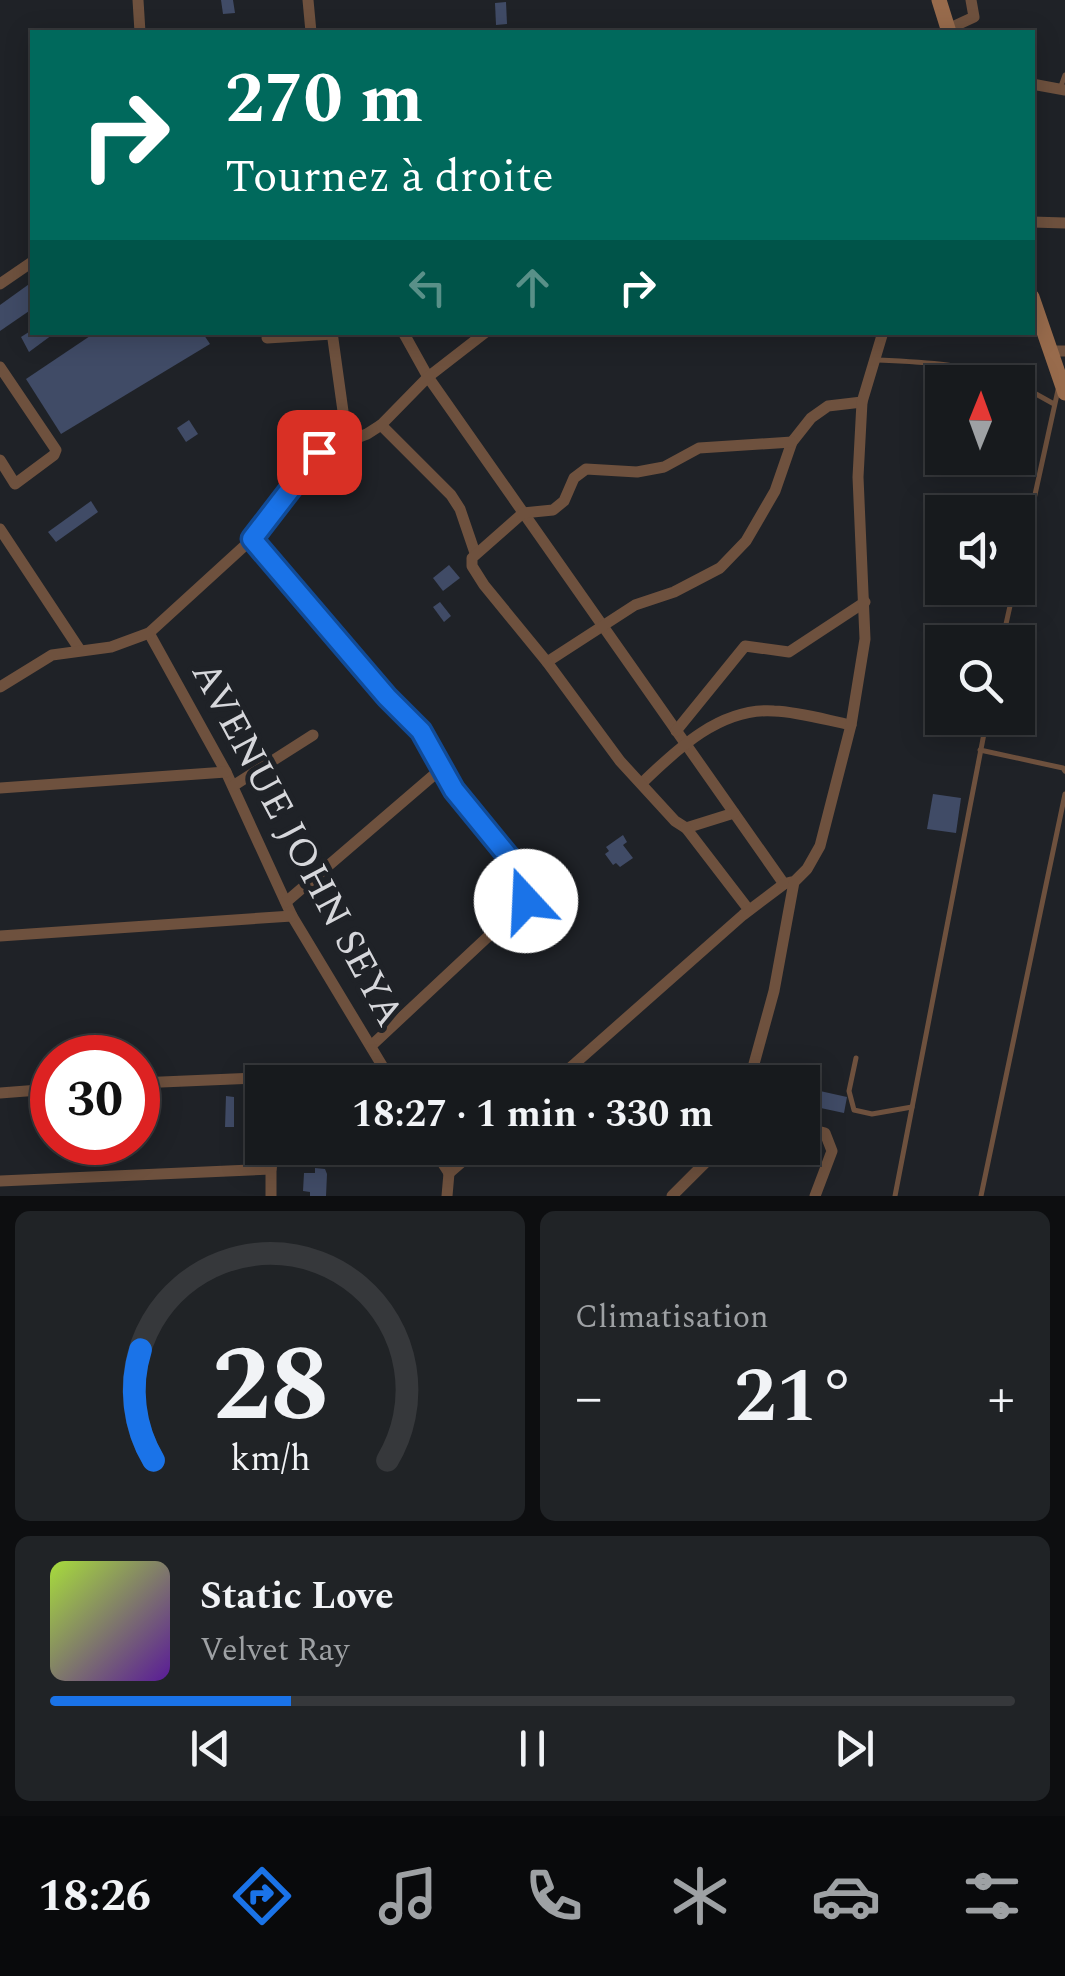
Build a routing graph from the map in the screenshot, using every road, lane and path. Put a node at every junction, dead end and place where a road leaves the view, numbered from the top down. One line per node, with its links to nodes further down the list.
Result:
1 (138, 0): 5 (street)
2 (308, 0): 6 (street)
3 (939, 0): 7 (street)
4 (971, 0): 8 (street)
5 (140, 30)
6 (312, 30)
7 (949, 30)
8 (951, 30)
9 (1065, 75): 11 (lane)
10 (1035, 85): 11 (street)
11 (1062, 90)
12 (1035, 222): 13 (street)
13 (1065, 223)
14 (30, 263): 15 (street)
15 (0, 284)
16 (1035, 303): 23 (street)
17 (306, 335): 22 (street)
18 (332, 335): 32 (street)
19 (405, 335): 27 (street)
20 (482, 335): 27 (street)
21 (882, 335): 24 (street)
22 (267, 338)
23 (1057, 351): 29 (street)
24 (875, 360): 25 (lane); 30 (street)
25 (950, 365)
26 (0, 367): 34 (street)
27 (428, 377): 31 (street); 36 (street)
28 (1035, 387): 29 (lane)
29 (1060, 393): 35 (lane)
30 (862, 402): 33 (street); 40 (street)
31 (381, 425): 32 (street); 39 (street)
32 (348, 440): 38 (street)
33 (792, 442): 36 (street); 41 (street)
34 (0, 460)
35 (1035, 500)
36 (523, 513): 39 (street); 41 (street)
37 (0, 529): 43 (street)
38 (252, 539): 42 (street); 51 (street)
39 (474, 553): 44 (street)
40 (865, 602): 46 (street); 49 (street)
41 (604, 628): 44 (street); 49 (street)
42 (149, 633): 43 (street); 53 (street, AVENUE JOHN SEYA)
43 (80, 650): 45 (street)
44 (547, 662): 54 (street)
45 (0, 687)
46 (851, 725): 49 (street); 60 (street)
47 (313, 735): 55 (street)
48 (983, 735): 50 (lane)
49 (680, 736): 54 (street); 58 (street)
50 (980, 750): 52 (lane); 74 (lane)
51 (442, 768): 61 (street); 65 (street)
52 (1065, 771)
53 (226, 772): 55 (street, AVENUE JOHN SEYA); 56 (street)
54 (642, 783): 59 (street)
55 (233, 786): 61 (street, AVENUE JOHN SEYA)
56 (0, 788)
57 (1065, 794): 88 (lane)
58 (734, 813): 59 (street); 60 (street)
59 (686, 828): 62 (street)
60 (789, 883): 62 (street); 69 (street)
61 (286, 902): 63 (street, AVENUE JOHN SEYA)
62 (749, 910): 68 (street)
63 (292, 916): 64 (street); 65 (street, AVENUE JOHN SEYA)
64 (0, 936)
65 (370, 1046): 67 (street, AVENUE JOHN SEYA)
66 (856, 1058): 74 (lane)
67 (381, 1065)
68 (573, 1065)
69 (754, 1065)
70 (245, 1078): 71 (street)
71 (160, 1082)
72 (30, 1091): 73 (street)
73 (0, 1093)
74 (913, 1107): 87 (lane)
75 (820, 1132): 86 (street)
76 (272, 1165): 80 (street)
77 (444, 1165): 81 (street)
78 (458, 1165): 81 (street)
79 (703, 1165): 85 (street)
80 (271, 1170): 82 (street); 83 (street)
81 (449, 1173): 84 (street)
82 (0, 1181)
83 (270, 1196)
84 (447, 1196)
85 (672, 1196)
86 (815, 1196)
87 (895, 1196)
88 (981, 1196)

